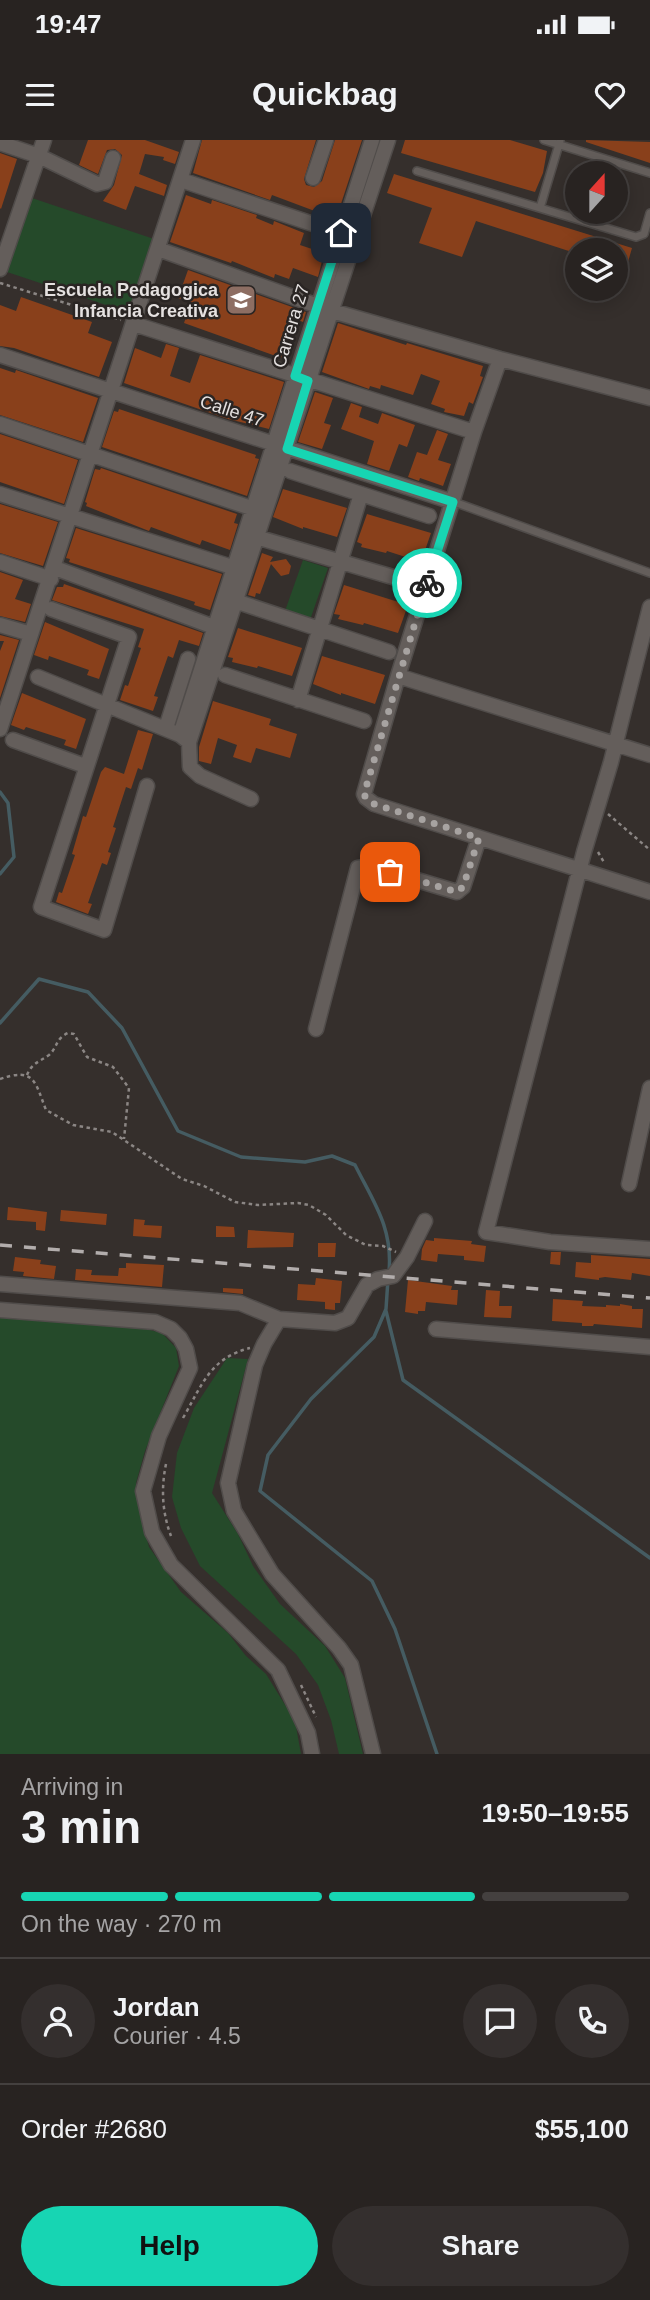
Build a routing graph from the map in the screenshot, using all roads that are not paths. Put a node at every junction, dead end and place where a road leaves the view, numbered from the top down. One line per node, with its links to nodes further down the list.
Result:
1 (44, 140): 9 (street)
2 (193, 140): 14 (street)
3 (327, 140): 13 (street)
4 (372, 140): 18 (street, Carrera 27)
5 (388, 140): 19 (street)
6 (544, 140): 7 (lane)
7 (559, 142): 12 (lane); 15 (lane)
8 (0, 143): 9 (street)
9 (39, 156): 10 (street); 21 (street)
10 (113, 158)
11 (417, 171): 15 (lane)
12 (650, 173)
13 (313, 178)
14 (181, 180): 18 (street); 20 (street)
15 (540, 208): 17 (lane)
16 (650, 213): 17 (lane)
17 (648, 227)
18 (341, 233): 19 (street); 22 (street, Carrera 27)
19 (356, 239): 23 (street)
20 (158, 249): 22 (street); 24 (street)
21 (0, 269)
22 (318, 304): 23 (street); 27 (street, Carrera 27)
23 (332, 311): 26 (street); 27 (street)
24 (134, 324): 27 (street); 28 (street)
25 (0, 355): 28 (street, Calle 47)
26 (500, 359): 29 (street); 31 (street)
27 (302, 378): 31 (street); 32 (street, Carrera 27)
28 (111, 393): 32 (street, Calle 47); 33 (street)
29 (650, 398)
30 (0, 424): 33 (street)
31 (474, 432): 37 (street)
32 (280, 447): 37 (street, Calle 47); 38 (street, Carrera 27)
33 (90, 453): 38 (street); 39 (street)
34 (290, 471): 36 (street)
35 (0, 494): 39 (street)
36 (361, 494): 40 (street); 42 (street)
37 (453, 502): 46 (lane); 58 (street)
38 (258, 510): 41 (street, Carrera 27)
39 (69, 516): 44 (street); 45 (street)
40 (429, 516)
41 (250, 535): 42 (street); 44 (street); 48 (street)
42 (340, 561): 47 (street); 53 (street)
43 (0, 562): 45 (street)
44 (232, 567): 48 (street)
45 (53, 573): 52 (street); 54 (street)
46 (650, 573)
47 (410, 582)
48 (230, 600): 52 (street); 53 (street); 66 (street)
49 (650, 607): 68 (street)
50 (51, 609): 62 (street)
51 (0, 625): 54 (street)
52 (214, 627): 66 (street)
53 (320, 629): 55 (street); 61 (street)
54 (31, 634): 60 (street)
55 (389, 652)
56 (188, 659): 64 (street)
57 (225, 675): 61 (street)
58 (398, 676): 68 (street); 73 (street)
59 (38, 677): 62 (street)
60 (5, 694): 65 (street)
61 (298, 700): 63 (street)
62 (106, 705): 64 (street); 70 (street)
63 (364, 722)
64 (166, 728): 66 (street)
65 (0, 729)
66 (184, 738): 72 (street)
67 (13, 740): 70 (street)
68 (615, 745): 69 (street); 74 (street)
69 (650, 755)
70 (85, 766): 71 (street)
71 (147, 786)
72 (251, 799)
73 (479, 838): 74 (street); 76 (street)
74 (580, 870): 75 (street); 80 (street)
75 (650, 892)
76 (316, 1029)
77 (650, 1088): 78 (street)
78 (629, 1184)
79 (425, 1221): 83 (street)
80 (650, 1249)
81 (0, 1284): 83 (street)
82 (0, 1310): 86 (street)
83 (279, 1319): 87 (street)
84 (436, 1329): 85 (street)
85 (650, 1347)
86 (312, 1754)
87 (373, 1754)

